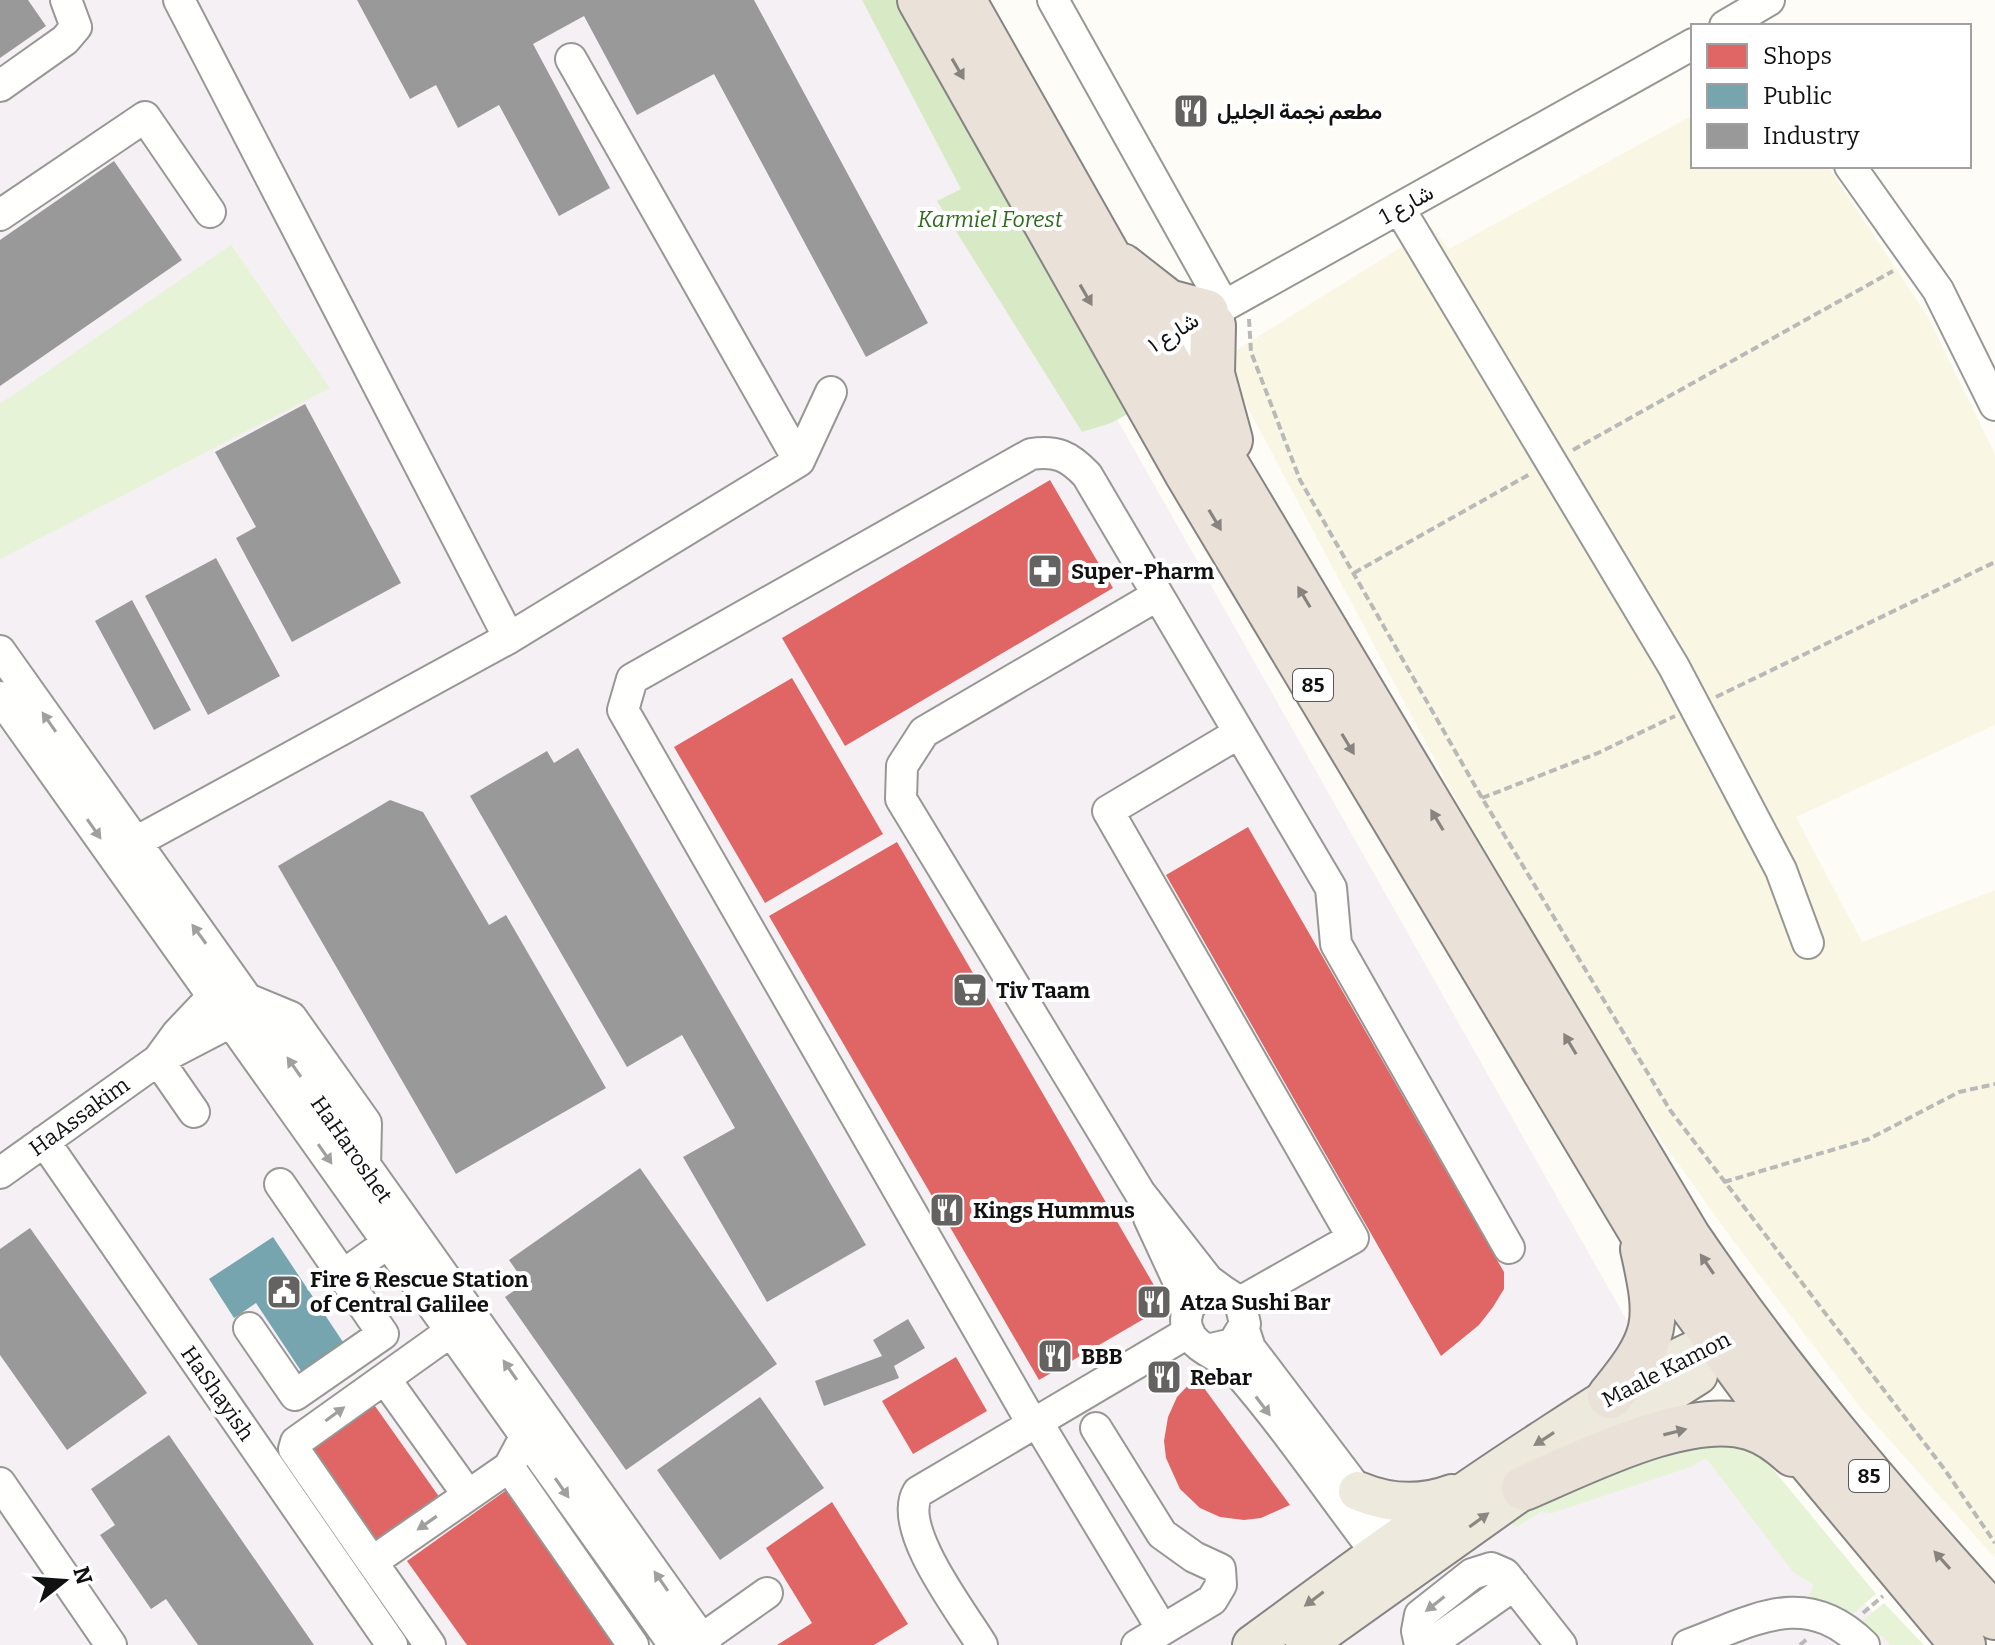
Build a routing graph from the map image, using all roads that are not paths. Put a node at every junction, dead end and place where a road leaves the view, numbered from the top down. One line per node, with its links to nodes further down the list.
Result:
1 (66, 0): 10 (street)
2 (179, 0): 24 (street)
3 (920, 0): 17 (highway, 85, one-way to 17)
4 (963, 0): 15 (highway, 85)
5 (1053, 0): 16 (street)
6 (1769, 0): 7 (street)
7 (1734, 24)
8 (1691, 45): 12 (street, شارع 1)
9 (571, 59): 21 (street)
10 (0, 86)
11 (1851, 168): 18 (street)
12 (1399, 208): 16 (street, شارع 1); 29 (street)
13 (210, 212): 14 (street)
14 (0, 215)
15 (1102, 247): 16 (highway); 17 (highway, 85)
16 (1223, 309): 17 (street, شارع 1); 22 (highway)
17 (1148, 353): 22 (highway, 85); 39 (highway, 85, one-way to 39)
18 (1987, 366): 20 (street)
19 (831, 392): 21 (street)
20 (1995, 405)
21 (799, 461): 24 (street)
22 (1253, 511): 47 (highway, 85, one-way to 22)
23 (1158, 595): 27 (street); 37 (street); 50 (street)
24 (509, 638): 28 (street)
25 (0, 651): 28 (street, HaHaroshet, one-way to 25)
26 (0, 697): 30 (street, one-way to 30)
27 (1239, 733): 41 (street); 43 (street)
28 (134, 843): 31 (street, HaHaroshet, one-way to 28)
29 (1808, 943)
30 (213, 996): 31 (street); 32 (street)
31 (238, 1010): 32 (street); 38 (street, HaHaroshet, one-way to 31); 40 (street, HaHaroshet, one-way to 40)
32 (158, 1060): 33 (street); 34 (street, HaAssakim)
33 (194, 1112)
34 (44, 1141): 35 (street, HaAssakim); 74 (street, HaShayish)
35 (0, 1173)
36 (280, 1184): 42 (street)
37 (1140, 1193): 43 (street); 46 (street)
38 (399, 1214): 40 (street); 71 (street, HaHaroshet, one-way to 38)
39 (1638, 1227): 47 (highway, 85); 49 (highway)
40 (388, 1243): 42 (street); 45 (street, HaHaroshet)
41 (1509, 1248)
42 (343, 1275): 44 (street)
43 (1236, 1308): 46 (street); 46 (street); 58 (street)
44 (249, 1328)
45 (450, 1332): 48 (street); 52 (street, HaHaroshet)
46 (1195, 1332): 50 (street); 60 (street, one-way to 60)
47 (1732, 1342): 49 (main road, Maale Kamon); 56 (main road, Maale Kamon); 57 (highway, 85); 65 (highway, 85, one-way to 47)
48 (385, 1379): 59 (street); 61 (street, one-way to 48)
49 (1610, 1396): 55 (main road, Maale Kamon, one-way to 55)
50 (1032, 1423): 66 (street); 76 (street)
51 (1096, 1428): 66 (street)
52 (525, 1437): 53 (street); 64 (street, HaHaroshet, one-way to 64)
53 (509, 1467): 59 (street); 68 (street)
54 (0, 1483): 73 (street)
55 (1473, 1485): 58 (main road); 60 (main road, Maale Kamon)
56 (1524, 1488): 57 (highway, one-way to 57); 60 (main road, Maale Kamon, one-way to 56)
57 (1832, 1489): 81 (highway, 85)
58 (1358, 1491): 60 (street)
59 (468, 1495): 61 (street, one-way to 61)
60 (1396, 1559): 72 (main road, Maale Kamon); 78 (main road, Maale Kamon, one-way to 78)
61 (372, 1562): 75 (street)
62 (1514, 1585): 69 (street); 70 (street); 79 (street, one-way to 79)
63 (767, 1593): 71 (street)
64 (646, 1607): 68 (street); 71 (street, HaHaroshet)
65 (1995, 1617)
66 (1162, 1629): 77 (street)
67 (1859, 1633): 80 (street)
68 (626, 1635)
69 (1443, 1641)
70 (1557, 1641)
71 (694, 1643)
72 (1311, 1643)
73 (111, 1645)
74 (392, 1645)
75 (430, 1645)
76 (982, 1645)
77 (1137, 1645)
78 (1252, 1645)
79 (1420, 1645)
80 (1688, 1645)
81 (1963, 1645)

